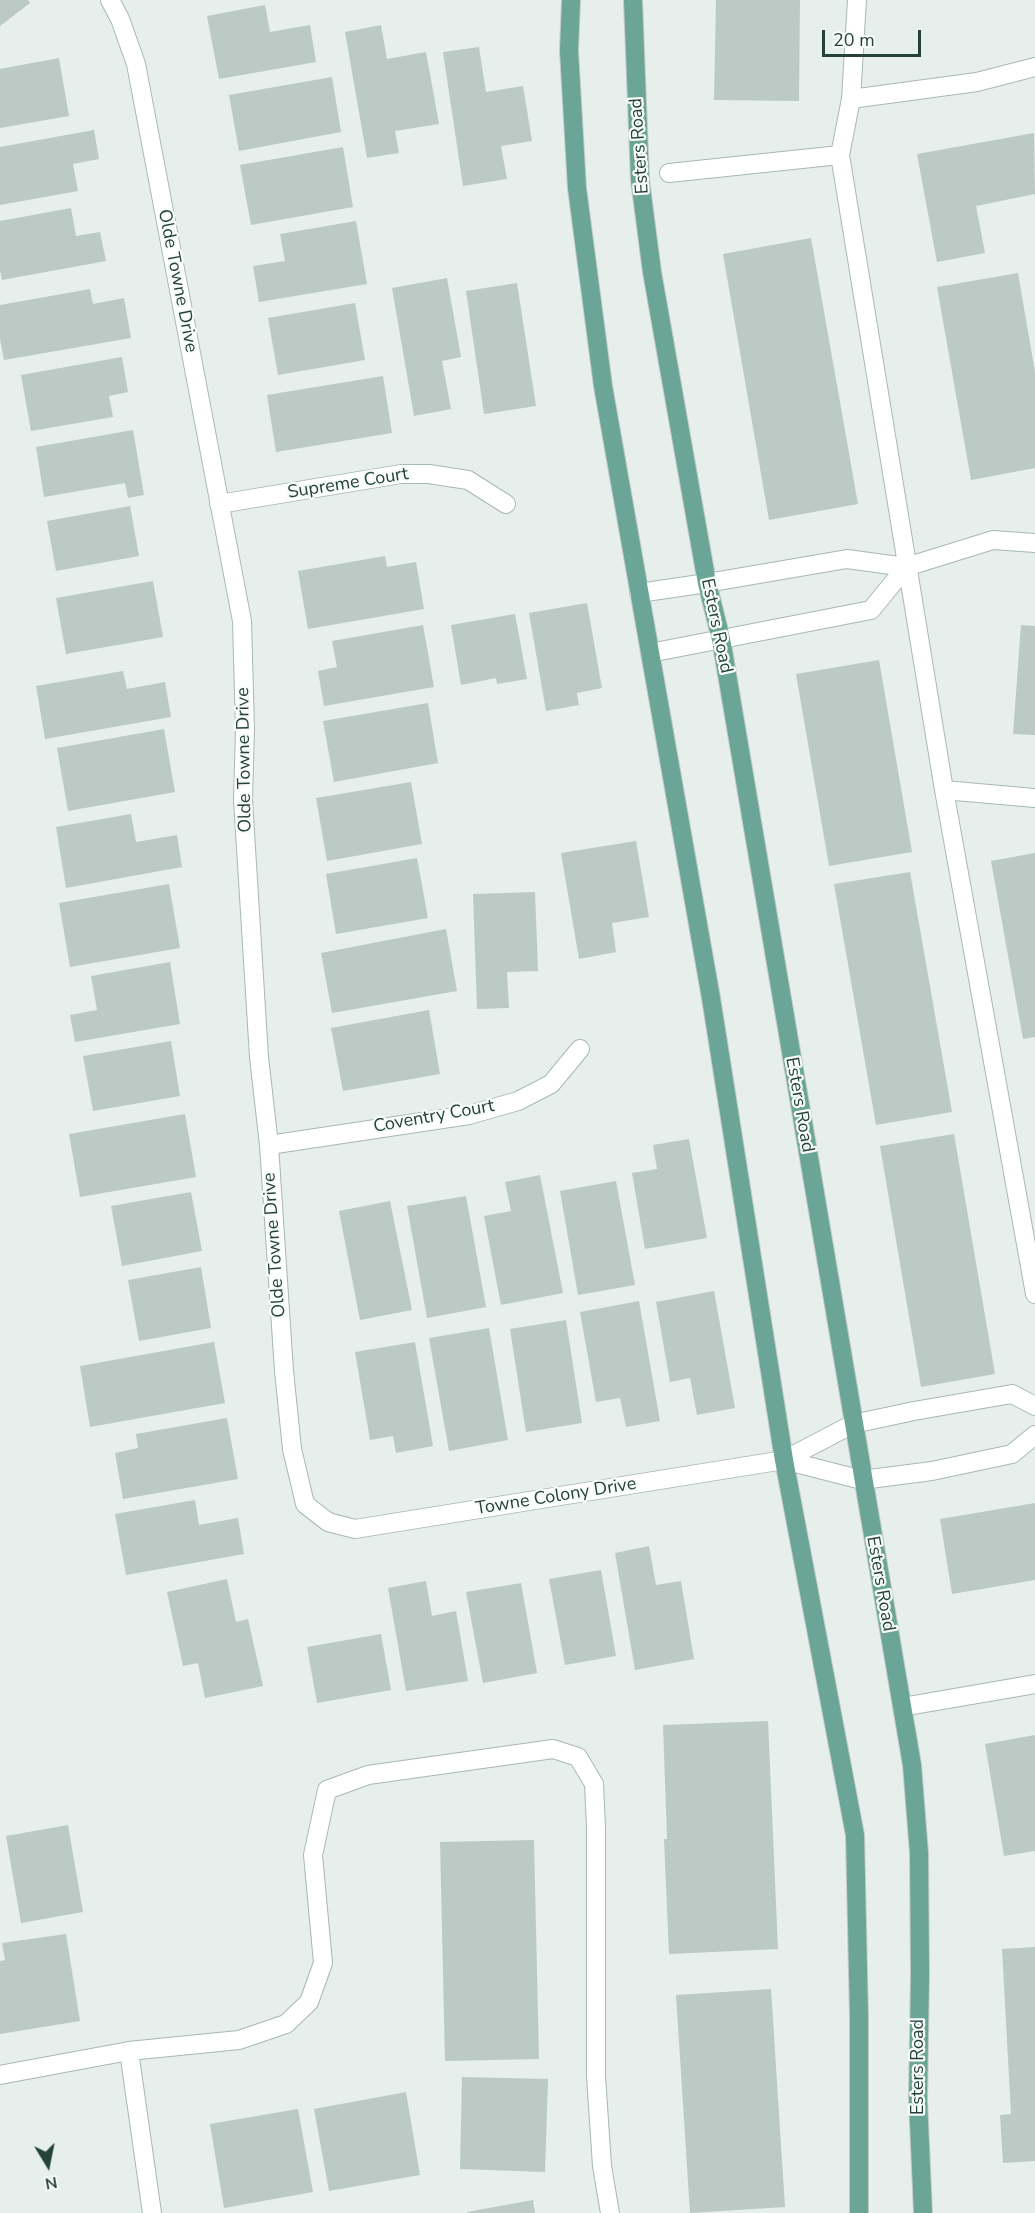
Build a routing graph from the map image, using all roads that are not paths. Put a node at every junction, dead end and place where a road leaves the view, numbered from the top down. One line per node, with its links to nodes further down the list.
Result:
1 (110, 0): 9 (street, Olde Towne Drive)
2 (571, 0): 14 (main road)
3 (633, 0): 13 (main road, Esters Road)
4 (857, 0): 6 (street)
5 (1035, 67): 6 (street)
6 (851, 99): 7 (street)
7 (840, 154): 8 (street); 12 (street)
8 (669, 173)
9 (219, 504): 10 (street, Supreme Court); 20 (street, Olde Towne Drive)
10 (506, 504)
11 (1035, 543): 12 (street)
12 (906, 567): 13 (street); 15 (street); 17 (street)
13 (707, 583): 14 (street); 15 (main road, Esters Road)
14 (639, 593): 16 (main road)
15 (721, 639): 16 (street); 23 (main road, Esters Road)
16 (650, 653): 25 (main road)
17 (944, 790): 18 (street); 21 (street)
18 (1035, 798)
19 (580, 1049): 20 (street, Coventry Court)
20 (269, 1145): 27 (street, Olde Towne Drive)
21 (1035, 1294)
22 (1035, 1406): 23 (street, Towne Colony Drive)
23 (853, 1424): 25 (street, Towne Colony Drive); 26 (main road, Esters Road)
24 (1035, 1435): 26 (street)
25 (784, 1460): 26 (street, Towne Colony Drive); 27 (street, Towne Colony Drive); 34 (main road)
26 (862, 1480): 29 (main road, Esters Road)
27 (327, 1522)
28 (1035, 1684): 29 (street)
29 (902, 1707): 35 (main road, Esters Road)
30 (129, 2051): 31 (street); 32 (street); 33 (street)
31 (0, 2075)
32 (152, 2213)
33 (610, 2213)
34 (859, 2213)
35 (923, 2213)

